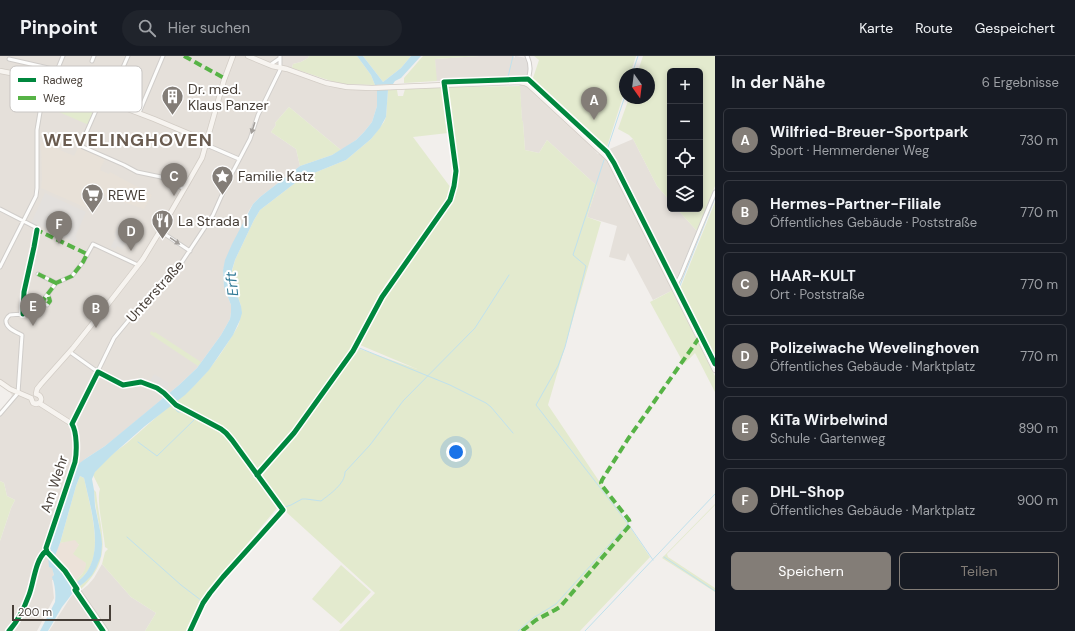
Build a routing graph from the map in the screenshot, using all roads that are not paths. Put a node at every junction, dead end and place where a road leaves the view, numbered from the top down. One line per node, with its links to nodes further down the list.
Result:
1 (62, 56): 14 (street)
2 (94, 56): 11 (street)
3 (128, 56): 15 (street)
4 (158, 56): 8 (street)
5 (233, 56): 24 (main road)
6 (248, 56): 12 (main road)
7 (527, 56): 19 (street)
8 (162, 57): 20 (street)
9 (280, 57): 12 (street); 16 (street)
10 (9, 58): 13 (street)
11 (92, 61)
12 (269, 65): 16 (main road)
13 (41, 66)
14 (58, 66)
15 (124, 66)
16 (280, 67): 19 (main road); 25 (street, Unterstraße, one-way to 25)
17 (0, 71): 18 (main road)
18 (10, 73)
19 (527, 84): 37 (main road)
20 (142, 106)
21 (40, 112): 29 (street)
22 (95, 112): 26 (street)
23 (139, 113): 24 (main road)
24 (206, 143): 25 (street); 26 (main road)
25 (239, 159): 32 (street, Unterstraße)
26 (184, 189): 31 (main road)
27 (715, 192): 37 (street)
28 (0, 210): 29 (street)
29 (23, 221): 30 (street); 34 (street)
30 (36, 230)
31 (160, 231): 32 (street, one-way to 32); 33 (main road)
32 (190, 251): 42 (street, Unterstraße)
33 (138, 265): 36 (street); 40 (main road)
34 (0, 267)
35 (38, 274): 36 (street)
36 (56, 283): 38 (street)
37 (674, 288): 41 (main road)
38 (48, 294)
39 (23, 314): 44 (street)
40 (70, 352): 42 (street); 46 (main road)
41 (715, 370)
42 (98, 372): 45 (street); 50 (street, Unterstraße)
43 (0, 382): 44 (main road)
44 (18, 393): 47 (main road); 49 (street)
45 (164, 393)
46 (36, 394): 47 (main road); 48 (main road)
47 (31, 398): 48 (main road)
48 (39, 403): 50 (main road)
49 (0, 414)
50 (72, 424): 51 (main road, Am Wehr)
51 (47, 552): 52 (street, Am Wehr); 53 (main road)
52 (9, 631)
53 (106, 631)

